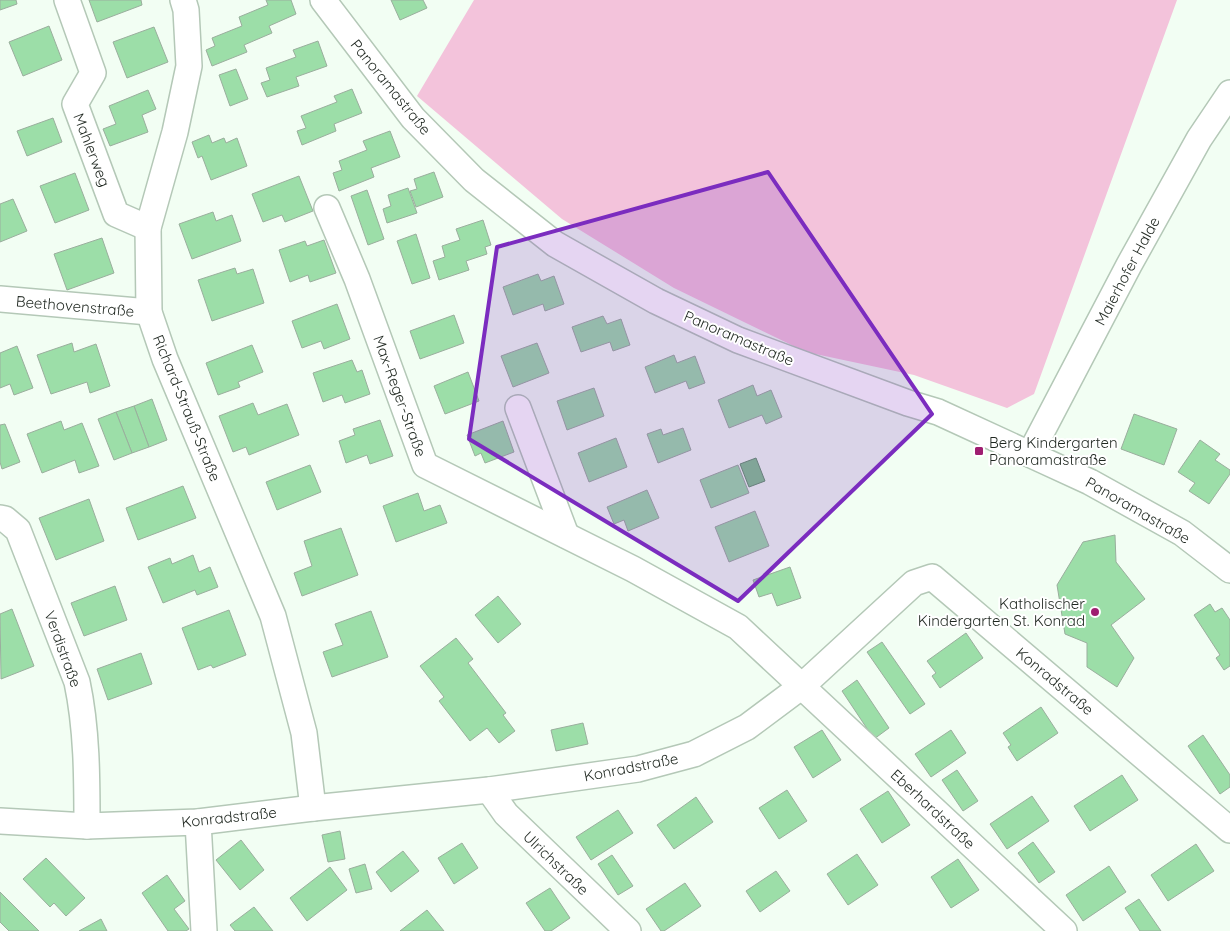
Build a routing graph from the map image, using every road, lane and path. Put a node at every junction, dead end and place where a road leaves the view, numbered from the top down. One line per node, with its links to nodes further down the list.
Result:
1 (67, 0): 6 (street, Mahlerweg)
2 (183, 0): 6 (street, Richard-Strauß-Straße)
3 (323, 0): 10 (street, Panoramastraße)
4 (1230, 93): 10 (street, Maierhofer Halde)
5 (327, 208): 12 (street, Max-Reger-Straße)
6 (148, 228): 8 (street, Richard-Strauß-Straße)
7 (0, 299): 8 (street, Beethovenstraße)
8 (149, 312): 16 (street, Richard-Strauß-Straße)
9 (518, 408): 12 (street)
10 (1030, 454): 13 (street, Panoramastraße)
11 (0, 518): 19 (street, Verdistraße)
12 (566, 535): 14 (street, Max-Reger-Straße)
13 (1230, 570)
14 (802, 686): 15 (street, Konradstraße); 20 (street, Konradstraße); 23 (street, Eberhardstraße)
15 (490, 790): 16 (street, Konradstraße); 22 (street, Ulrichstraße)
16 (312, 808): 18 (street, Konradstraße)
17 (0, 821): 19 (street, Konradstraße)
18 (198, 822): 19 (street, Konradstraße); 21 (street)
19 (87, 826)
20 (1230, 830)
21 (204, 931)
22 (628, 931)
23 (1064, 931)

